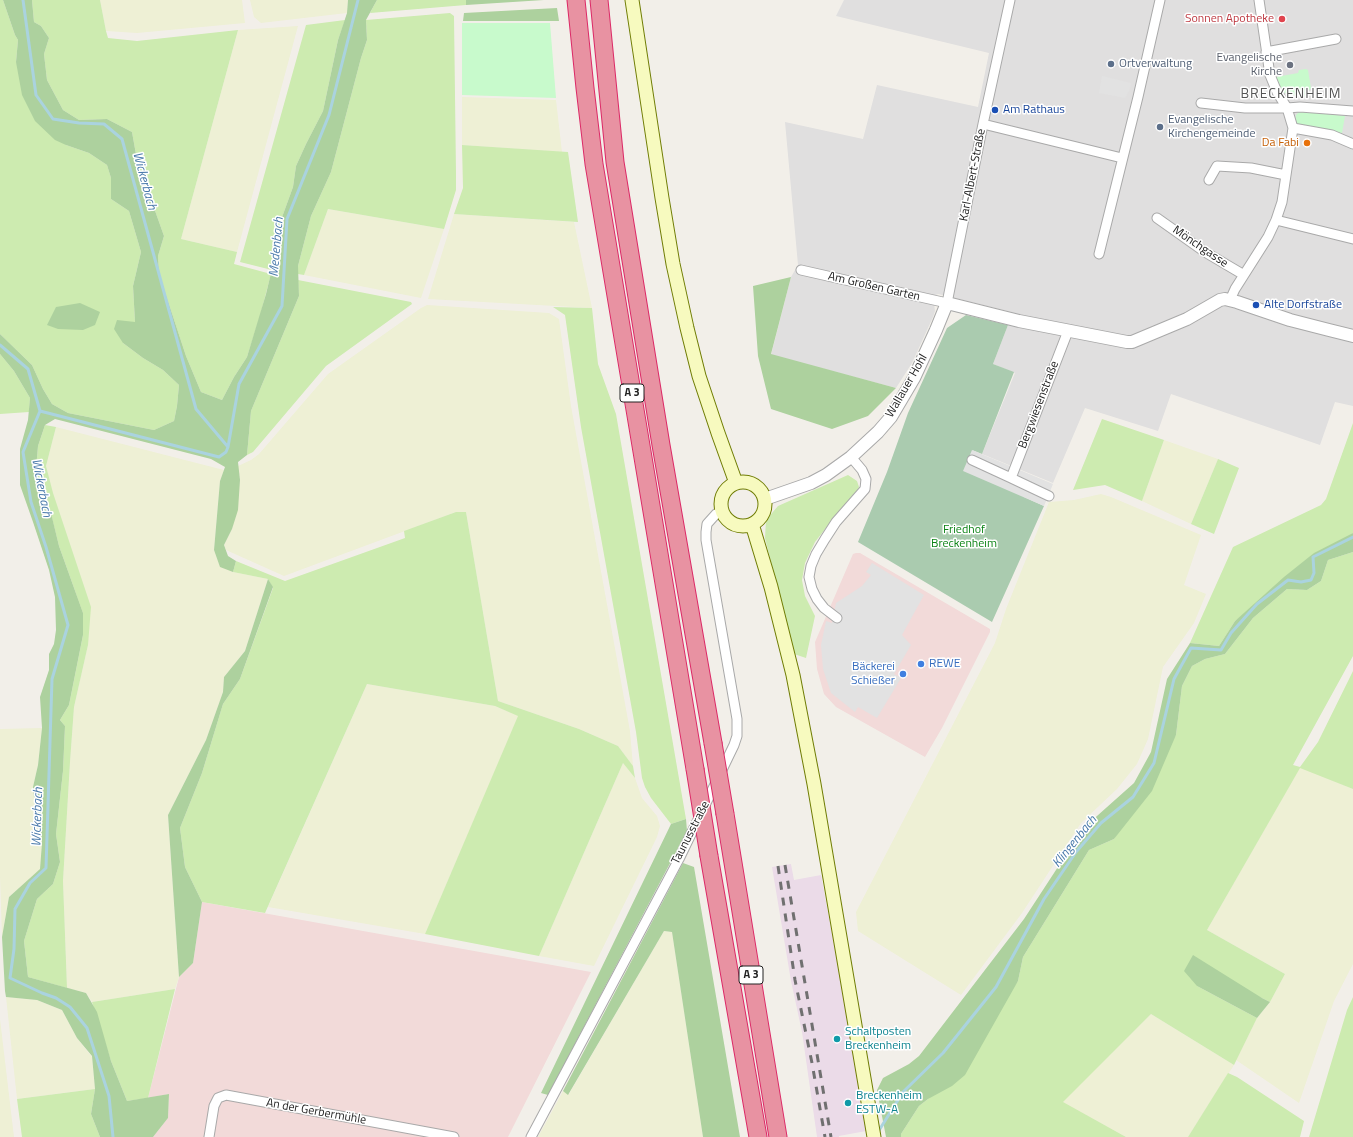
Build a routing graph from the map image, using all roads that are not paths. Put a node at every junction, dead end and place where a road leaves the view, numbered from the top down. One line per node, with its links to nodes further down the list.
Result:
1 (1010, 0): 12 (street, Karl-Albert-Straße)
2 (1160, 0): 15 (street)
3 (1259, 0): 8 (street)
4 (633, 6): 31 (main road)
5 (599, 7): 42 (highway, A 3, bridge)
6 (577, 8): 41 (highway, A 3, bridge)
7 (1336, 39): 8 (street)
8 (1266, 52): 10 (street)
9 (1201, 103): 10 (street)
10 (1287, 108): 11 (street); 13 (street)
11 (1353, 110)
12 (983, 124): 15 (street); 25 (street, Karl-Albert-Straße)
13 (1293, 128): 14 (street); 16 (street)
14 (1353, 144)
15 (1122, 158): 21 (street)
16 (1286, 175): 17 (street); 19 (street)
17 (1209, 180)
18 (1157, 218): 23 (street, Mönchgasse)
19 (1276, 220): 20 (street); 23 (street)
20 (1353, 239)
21 (1099, 254)
22 (801, 270): 25 (street, Am Großen Garten)
23 (1244, 276): 24 (street)
24 (1230, 300): 26 (street); 27 (street)
25 (947, 303): 26 (street); 28 (street, Wallauer Hohl)
26 (1068, 332): 30 (street, Bergwiesenstraße)
27 (1353, 336)
28 (851, 457): 33 (street); 36 (street)
29 (972, 460): 30 (street)
30 (1011, 478): 32 (street)
31 (736, 483): 33 (main road); 34 (main road)
32 (1049, 496)
33 (764, 499): 35 (main road)
34 (722, 511): 35 (main road); 40 (street, Taunusstraße)
35 (752, 524): 37 (main road)
36 (837, 618)
37 (873, 1134)
38 (209, 1137): 39 (street, An der Gerbermühle)
39 (454, 1137)
40 (531, 1137)
41 (758, 1137)
42 (778, 1137)

